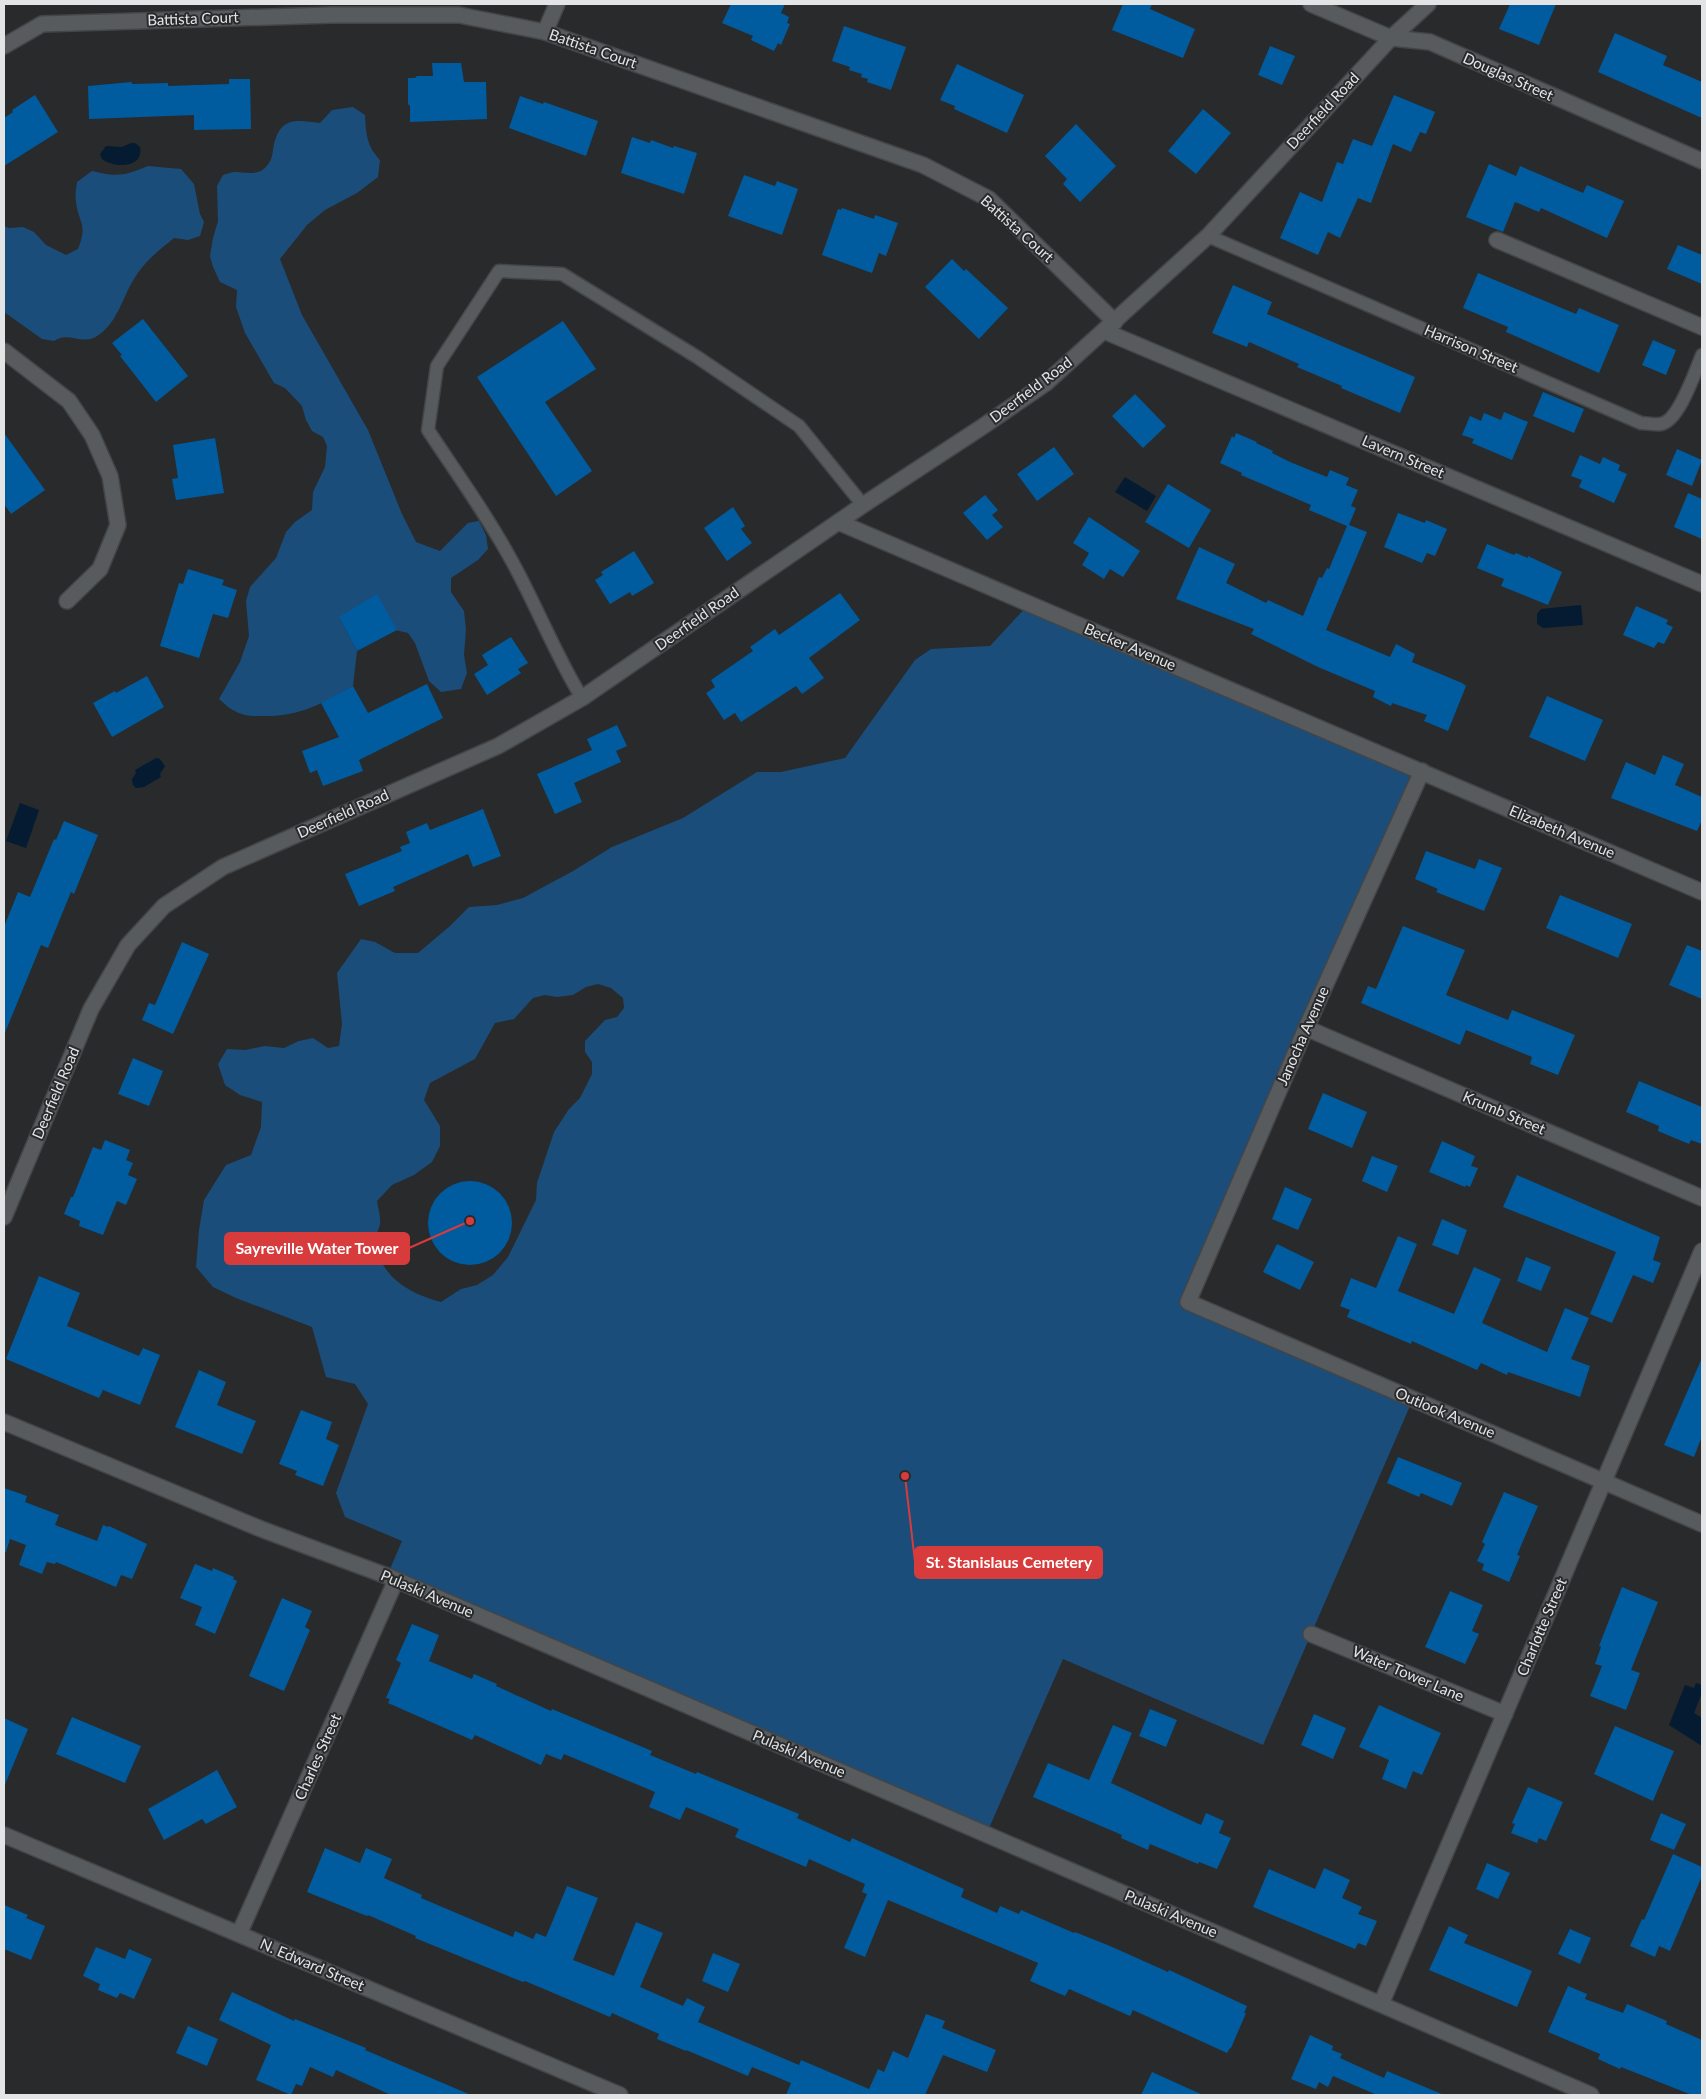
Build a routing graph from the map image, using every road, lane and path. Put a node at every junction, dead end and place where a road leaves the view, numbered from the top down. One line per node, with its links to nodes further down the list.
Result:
1 (557, 4): 4 (street)
2 (1311, 4): 5 (street, Douglas Street)
3 (1428, 4): 5 (street, Deerfield Road)
4 (545, 32): 6 (street, Battista Court); 10 (street, Battista Court)
5 (1391, 38): 7 (street, Douglas Street); 8 (street, Deerfield Road)
6 (4, 46)
7 (1702, 161)
8 (1208, 236): 10 (street, Deerfield Road); 13 (lane, Harrison Street)
9 (1497, 240): 11 (street)
10 (1109, 326): 14 (street, Deerfield Road); 16 (street, Lavern Street)
11 (1702, 328)
12 (4, 351): 17 (street)
13 (1702, 356)
14 (863, 505): 15 (street, Deerfield Road); 18 (lane)
15 (838, 522): 18 (street, Deerfield Road); 19 (street, Becker Avenue)
16 (1702, 584)
17 (67, 601)
18 (582, 698): 23 (street, Deerfield Road)
19 (1422, 771): 20 (street, Elizabeth Avenue); 21 (street, Janocha Avenue)
20 (1702, 892)
21 (1306, 1028): 22 (street, Krumb Street); 25 (street, Janocha Avenue)
22 (1702, 1198)
23 (4, 1217)
24 (1702, 1251): 27 (street, Charlotte Street)
25 (1188, 1302): 27 (street, Outlook Avenue)
26 (4, 1422): 29 (street, Pulaski Avenue)
27 (1604, 1482): 28 (street, Outlook Avenue); 31 (street, Charlotte Street)
28 (1702, 1524)
29 (396, 1580): 33 (street, Charles Street); 34 (street, Pulaski Avenue)
30 (1312, 1634): 31 (street, Water Tower Lane)
31 (1505, 1714): 34 (street, Charlotte Street)
32 (4, 1835): 33 (street, N. Edward Street)
33 (239, 1934): 35 (street, N. Edward Street)
34 (1381, 2004): 36 (street, Pulaski Avenue)
35 (620, 2095)
36 (1591, 2095)

